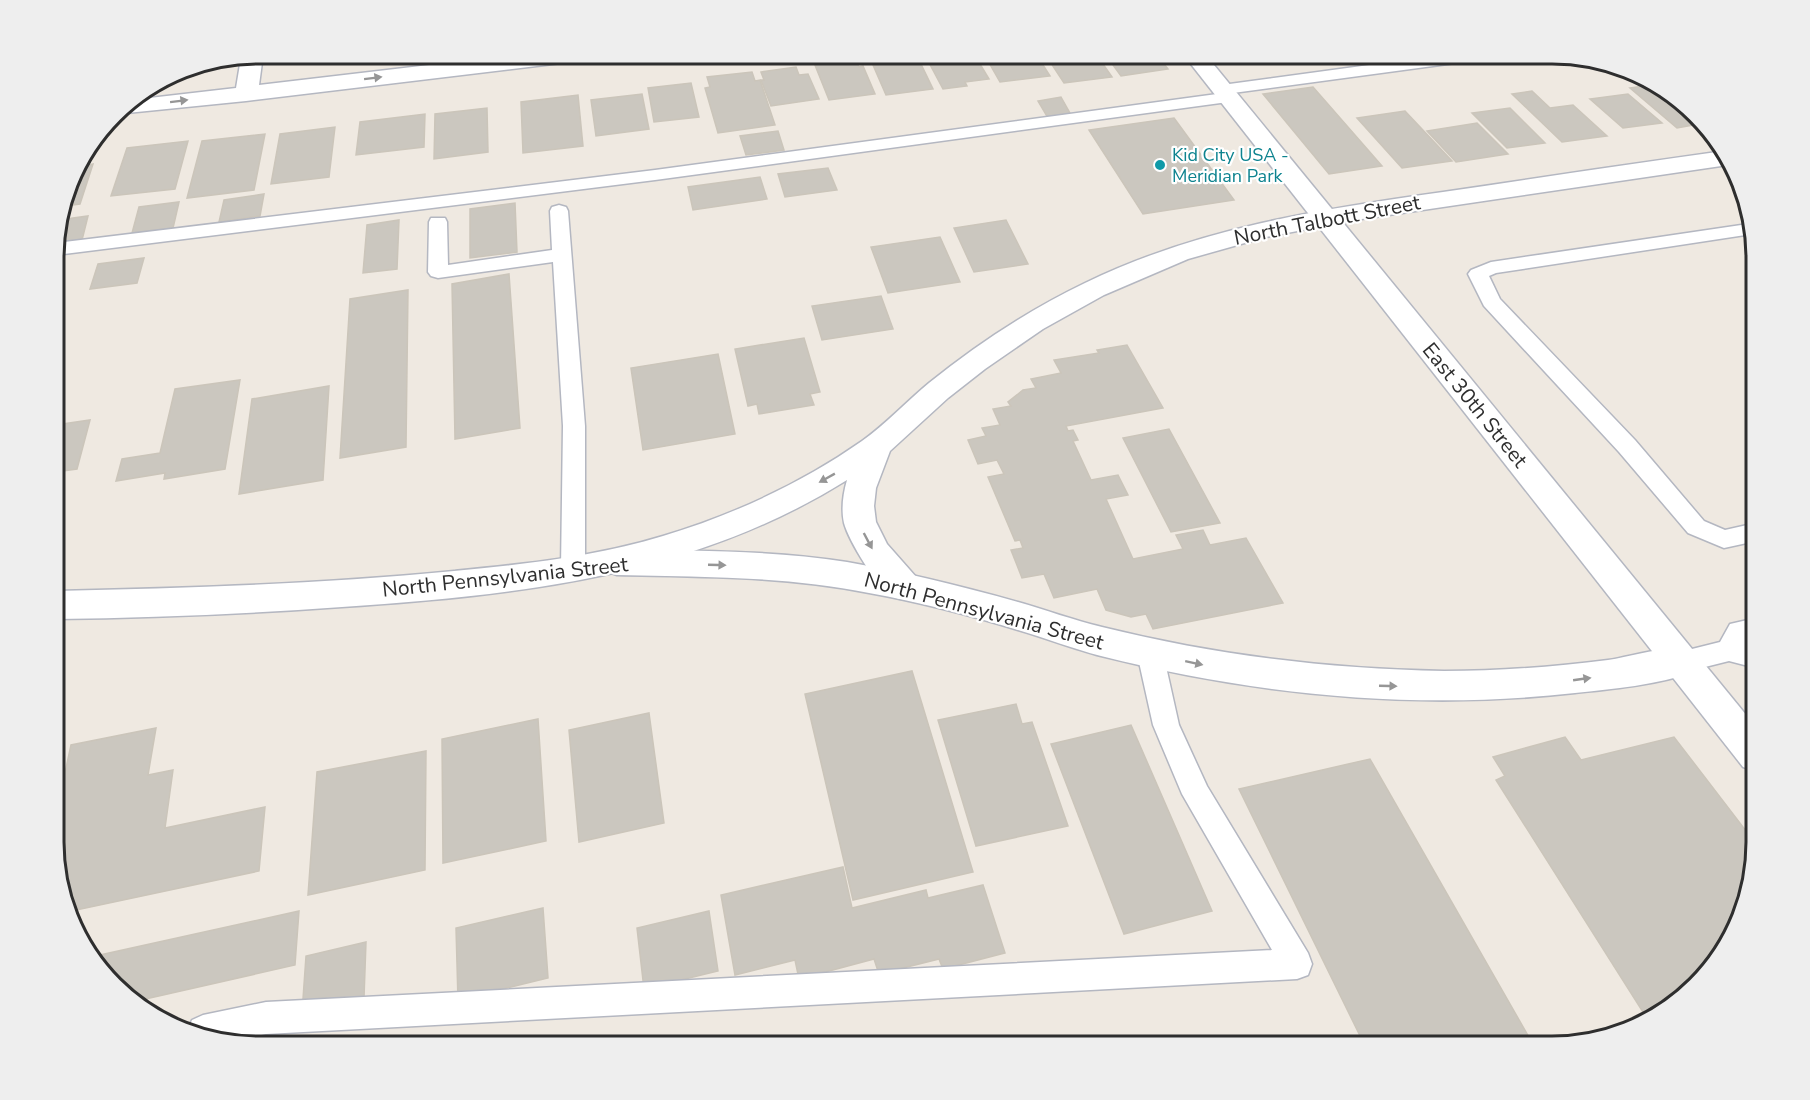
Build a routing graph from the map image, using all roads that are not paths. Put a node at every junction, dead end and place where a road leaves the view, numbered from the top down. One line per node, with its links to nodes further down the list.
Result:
1 (1202, 64): 6 (street, East 30th Street)
2 (1418, 64): 6 (lane)
3 (250, 65): 5 (street)
4 (486, 65): 5 (street, one-way to 4)
5 (246, 93): 7 (street, one-way to 5)
6 (1225, 93): 10 (street, East 30th Street); 13 (lane)
7 (140, 106)
8 (1717, 159): 10 (street, North Talbott Street)
9 (559, 212): 14 (lane)
10 (1324, 216): 15 (street, North Talbott Street); 25 (street, East 30th Street)
11 (438, 222): 14 (lane)
12 (1743, 230): 16 (lane)
13 (65, 248)
14 (561, 255): 18 (lane)
15 (877, 446): 17 (street, North Talbott Street, one-way to 17); 19 (street, one-way to 19)
16 (1745, 534)
17 (616, 562): 18 (street, North Pennsylvania Street); 19 (street, North Pennsylvania Street, one-way to 19)
18 (573, 568): 20 (street, North Pennsylvania Street)
19 (905, 587): 23 (street, North Pennsylvania Street)
20 (64, 605)
21 (1745, 630): 22 (lane)
22 (1729, 650): 24 (lane); 25 (lane, North Pennsylvania Street)
23 (1150, 653): 25 (street, North Pennsylvania Street, one-way to 25); 27 (lane)
24 (1745, 655)
25 (1681, 662): 26 (street, East 30th Street)
26 (1745, 741)
27 (210, 1029)

